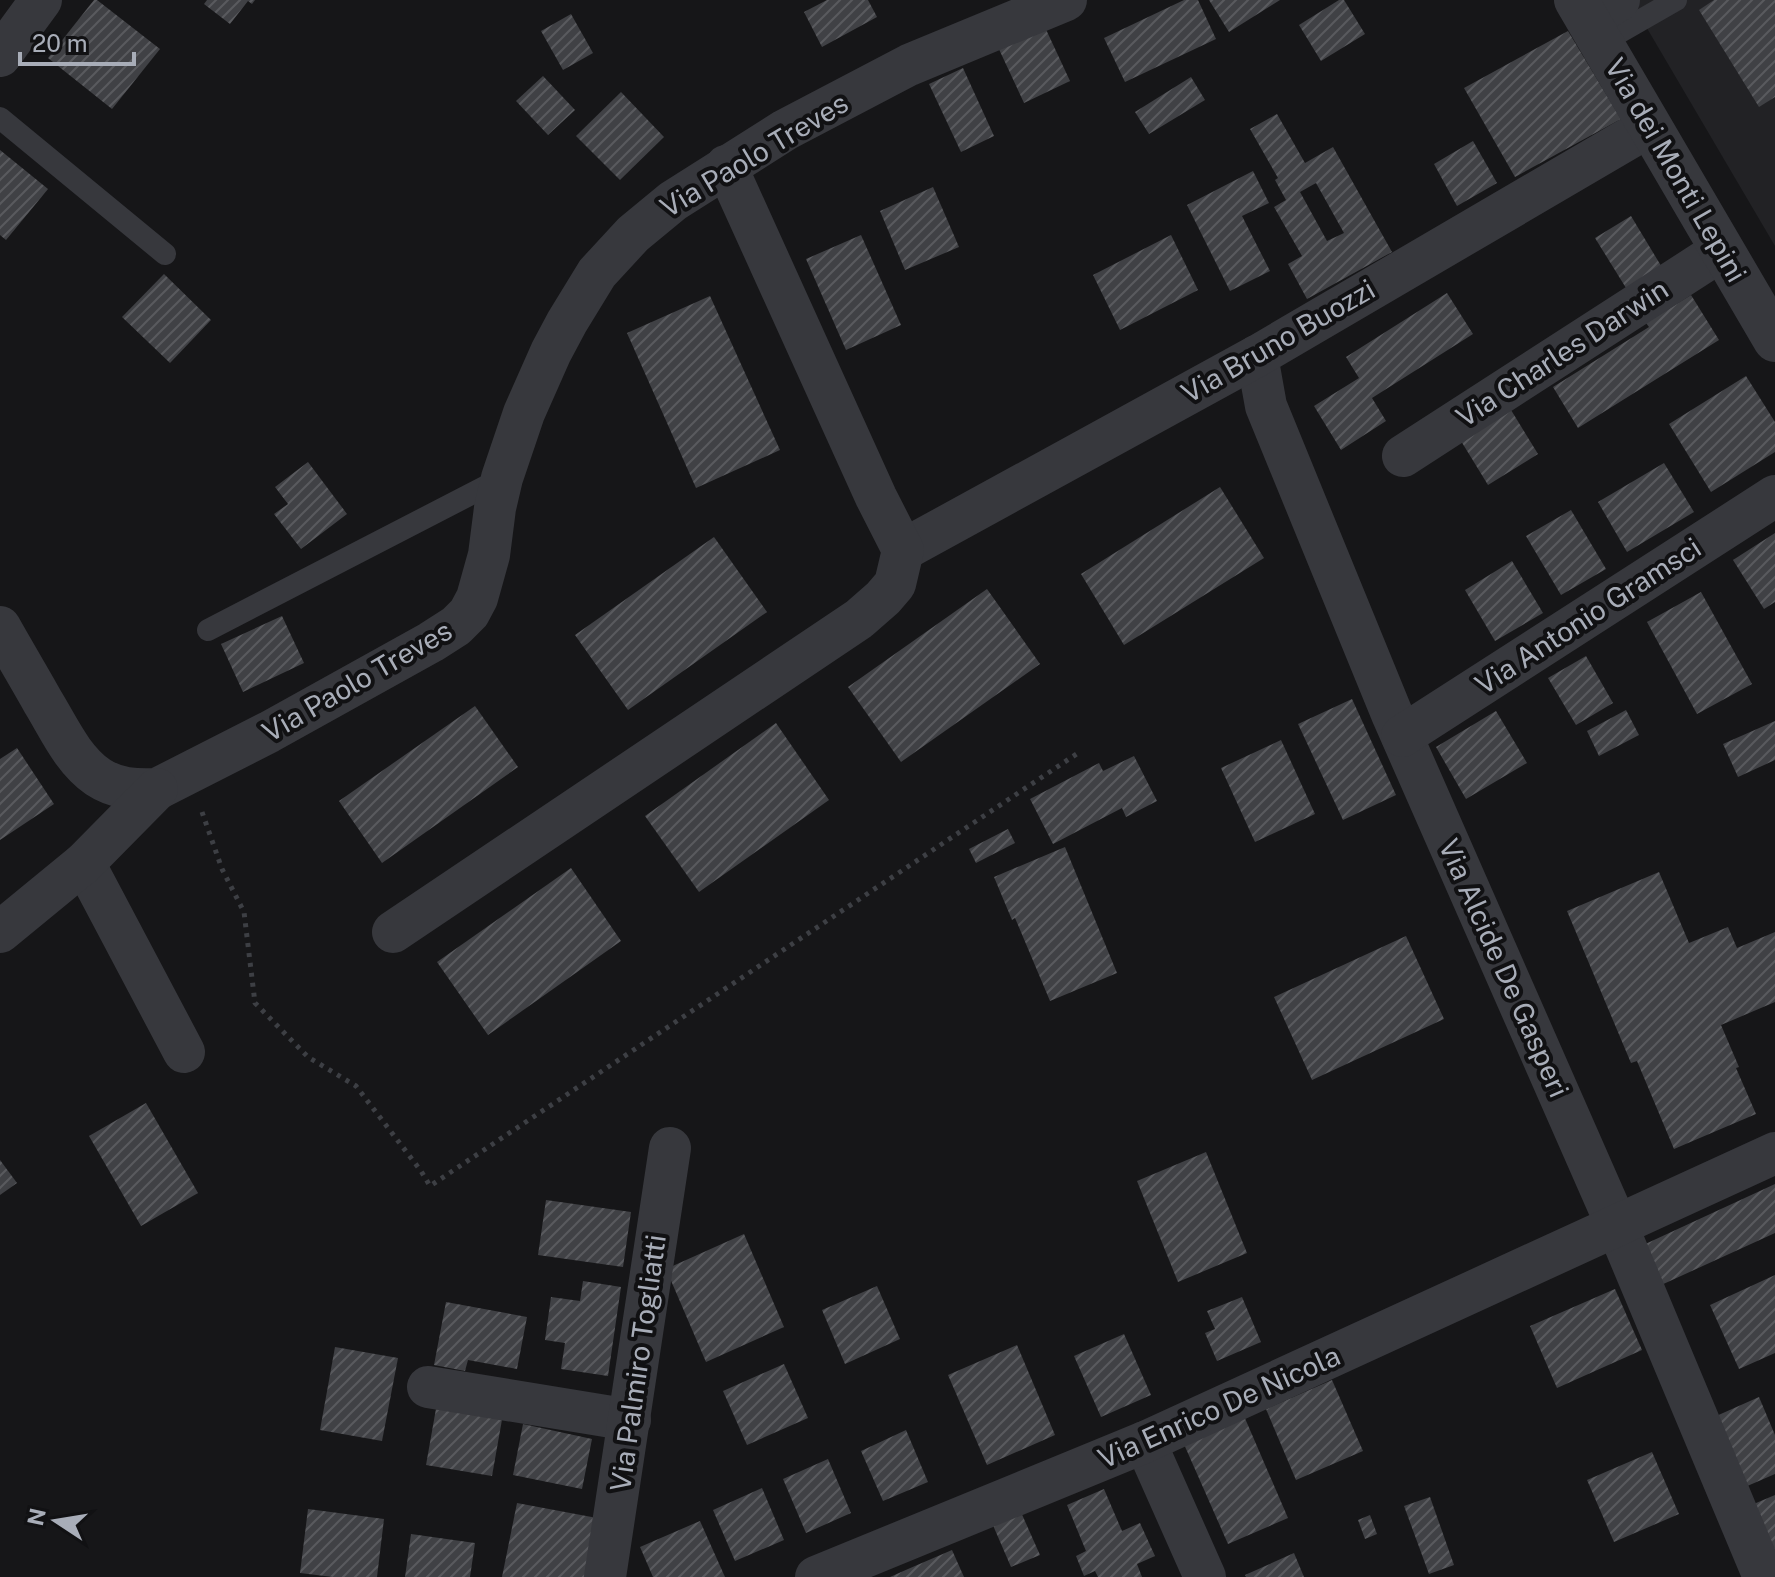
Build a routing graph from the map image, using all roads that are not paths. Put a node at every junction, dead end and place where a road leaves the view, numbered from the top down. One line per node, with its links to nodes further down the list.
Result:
1 (41, 0): 5 (street)
2 (1066, 0): 8 (street, Via Paolo Treves)
3 (1676, 0): 4 (lane)
4 (1596, 16): 7 (street, Via dei Monti Lepini)
5 (0, 56)
6 (0, 118): 10 (lane)
7 (1650, 126): 9 (street, Via dei Monti Lepini); 12 (street, Via Bruno Buozzi)
8 (726, 166): 14 (street, Via Paolo Treves); 16 (street)
9 (1722, 250): 11 (street, Via dei Monti Lepini); 13 (street, Via Charles Darwin)
10 (165, 254)
11 (1775, 340)
12 (1257, 356): 16 (street, Via Bruno Buozzi); 19 (street, Via Alcide De Gasperi)
13 (1403, 456)
14 (502, 478): 18 (lane); 20 (street, Via Paolo Treves)
15 (1775, 496): 19 (street, Via Antonio Gramsci)
16 (903, 550): 23 (street)
17 (0, 627): 20 (street)
18 (208, 630)
19 (1402, 736): 27 (street, Via Alcide De Gasperi)
20 (172, 781): 21 (street)
21 (84, 863): 22 (street); 24 (street)
22 (0, 932)
23 (393, 932)
24 (184, 1052)
25 (670, 1148): 29 (street, Via Palmiro Togliatti)
26 (1775, 1153): 27 (street, Via Enrico De Nicola)
27 (1617, 1226): 30 (street, Via Enrico De Nicola); 34 (street, Via Alcide De Gasperi)
28 (428, 1387): 29 (street)
29 (630, 1420): 31 (street, Via Palmiro Togliatti)
30 (1145, 1442): 32 (street, Via Enrico De Nicola); 33 (street)
31 (605, 1577)
32 (816, 1577)
33 (1205, 1577)
34 (1764, 1577)

